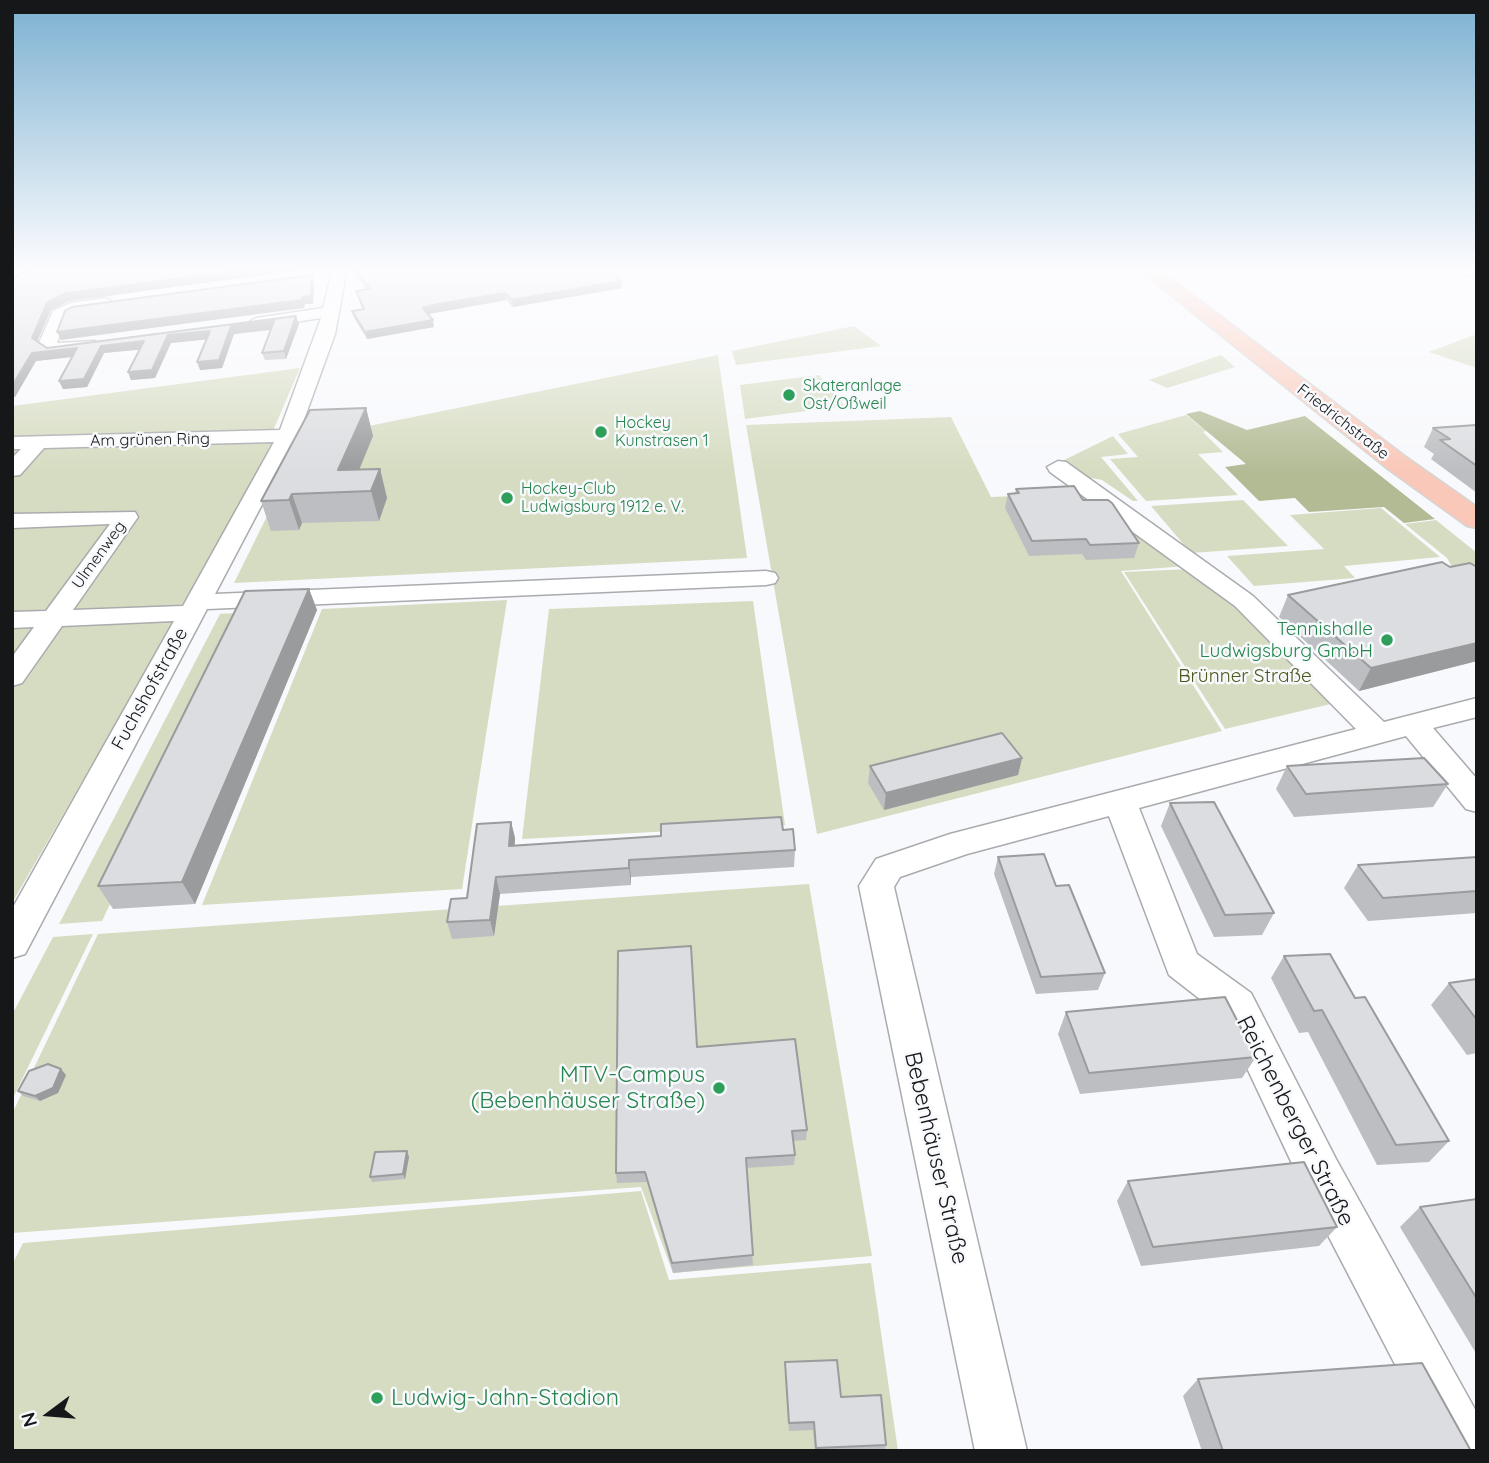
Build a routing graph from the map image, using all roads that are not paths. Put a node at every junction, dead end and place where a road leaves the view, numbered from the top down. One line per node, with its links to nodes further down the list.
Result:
1 (50, 336): 4 (street)
2 (323, 336): 5 (street, Fuchshofstraße)
3 (1234, 336): 10 (main road, Friedrichstraße)
4 (106, 343)
5 (288, 436): 7 (street, Am grünen Ring); 13 (street, Fuchshofstraße)
6 (12, 443): 7 (street, Am grünen Ring)
7 (38, 443): 9 (street)
8 (1058, 467): 19 (street)
9 (12, 470)
10 (1477, 520)
11 (12, 521): 14 (street, Ulmenweg)
12 (766, 578): 13 (street, Ulmenweg)
13 (194, 608): 14 (street, Ulmenweg); 22 (street, Fuchshofstraße)
14 (54, 618): 15 (street, Ulmenweg); 16 (street, Ulmenweg)
15 (12, 620)
16 (12, 677)
17 (1477, 707): 18 (street)
18 (1410, 722): 19 (street); 21 (street)
19 (1377, 732): 20 (street)
20 (1120, 801): 23 (street, Bebenhäuser Straße); 24 (street, Reichenberger Straße)
21 (1477, 801)
22 (12, 943)
23 (1001, 1451)
24 (1469, 1451)

